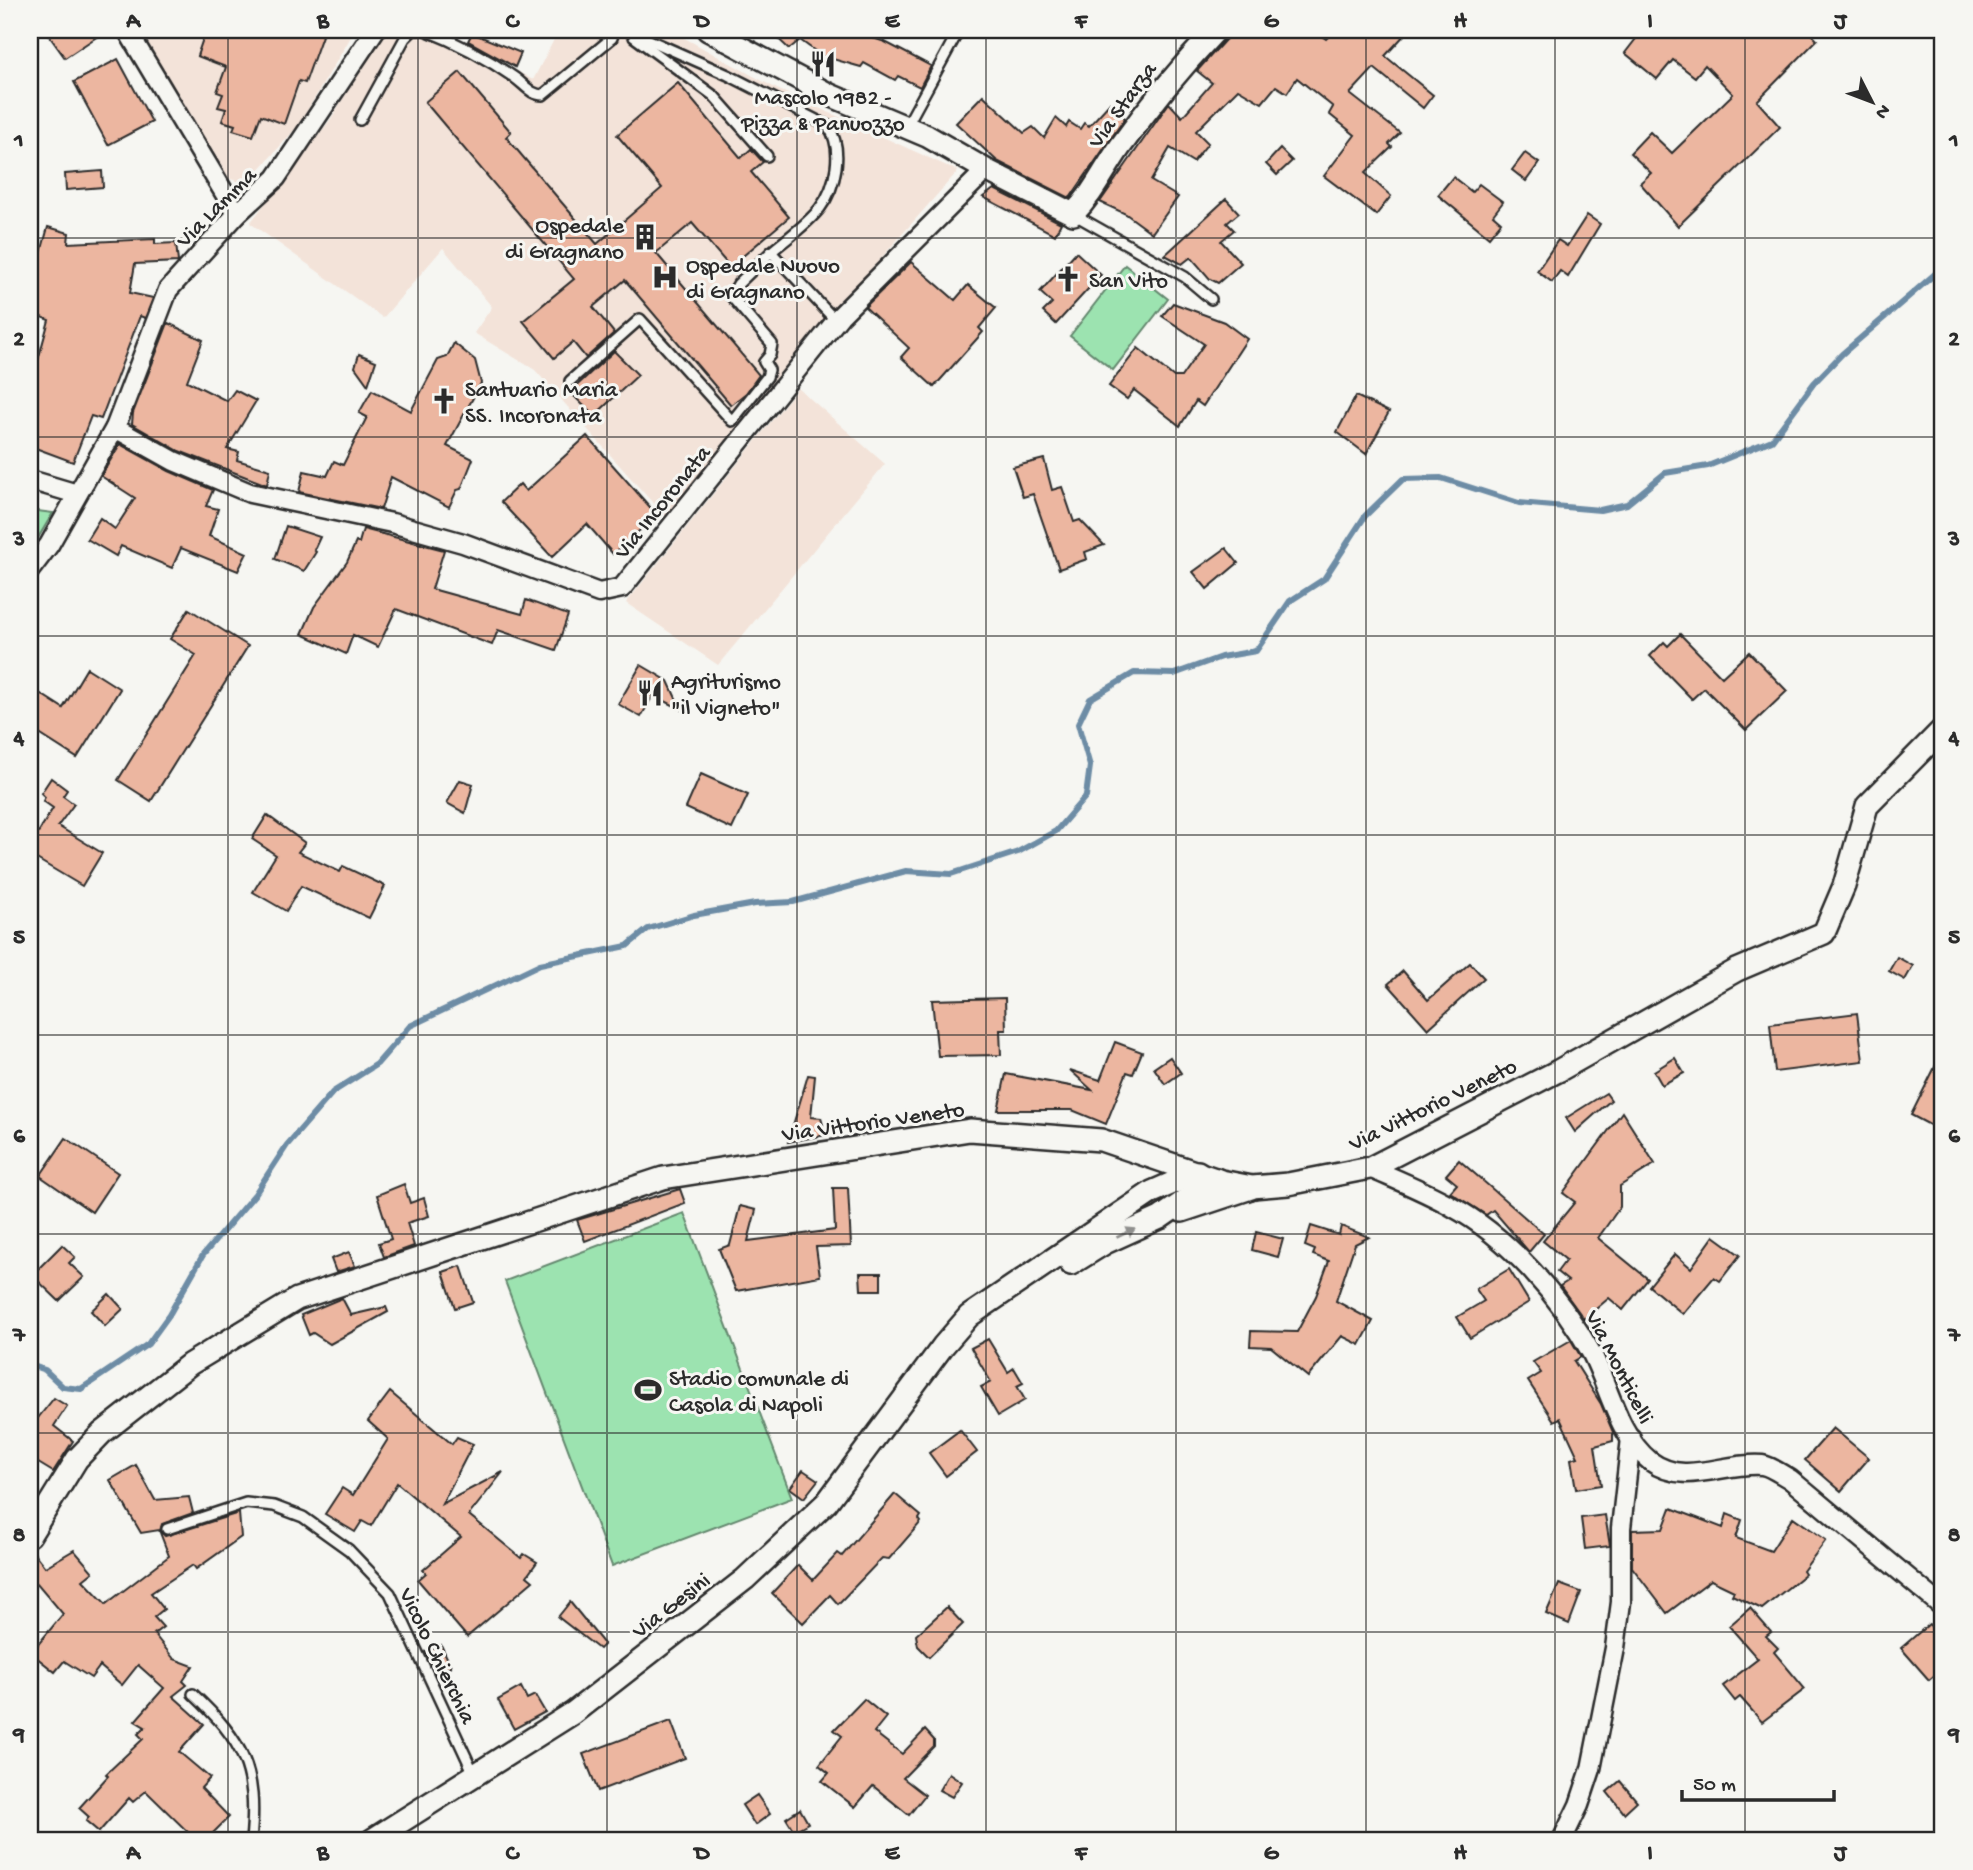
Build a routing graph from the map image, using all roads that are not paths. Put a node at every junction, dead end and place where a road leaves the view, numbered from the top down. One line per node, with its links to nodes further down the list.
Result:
1 (127, 30): 14 (street)
2 (375, 30): 14 (street, Via Lamma)
3 (419, 30): 10 (lane)
4 (425, 30): 5 (lane)
5 (614, 30)
6 (625, 30): 12 (lane); 16 (lane)
7 (959, 30): 11 (lane)
8 (1216, 30): 15 (street, Via Starza)
9 (711, 31): 11 (street)
10 (360, 120)
11 (906, 127): 13 (street)
12 (767, 156)
13 (986, 170): 15 (street); 18 (street, Via Incoronata)
14 (237, 214): 20 (street, Via Lamma)
15 (1073, 214): 17 (lane)
16 (771, 252): 18 (lane); 19 (lane)
17 (1211, 299)
18 (836, 321): 20 (street, Via Incoronata)
19 (570, 381)
20 (115, 428): 22 (street, Via Lamma)
21 (30, 480): 22 (street)
22 (77, 494): 23 (street, Via Lamma)
23 (30, 570)
24 (1943, 729): 25 (street, Via Vittorio Veneto)
25 (1370, 1167): 27 (street, Via Vittorio Veneto); 30 (street, Via Monticelli)
26 (1207, 1175): 27 (street, Via Vittorio Veneto); 28 (street); 29 (street, Via Gesini); 32 (street, Via Vittorio Veneto)
27 (1252, 1188): 28 (street)
28 (1160, 1218): 29 (street, one-way to 28)
29 (943, 1346): 35 (street, Via Gesini)
30 (1631, 1438): 33 (street, Via Monticelli); 38 (street)
31 (167, 1529): 35 (lane, Vicolo Chierchia)
32 (30, 1535)
33 (1943, 1607)
34 (194, 1694): 36 (lane)
35 (475, 1777): 37 (street, Via Gesini)
36 (251, 1840)
37 (372, 1840)
38 (1562, 1840)

